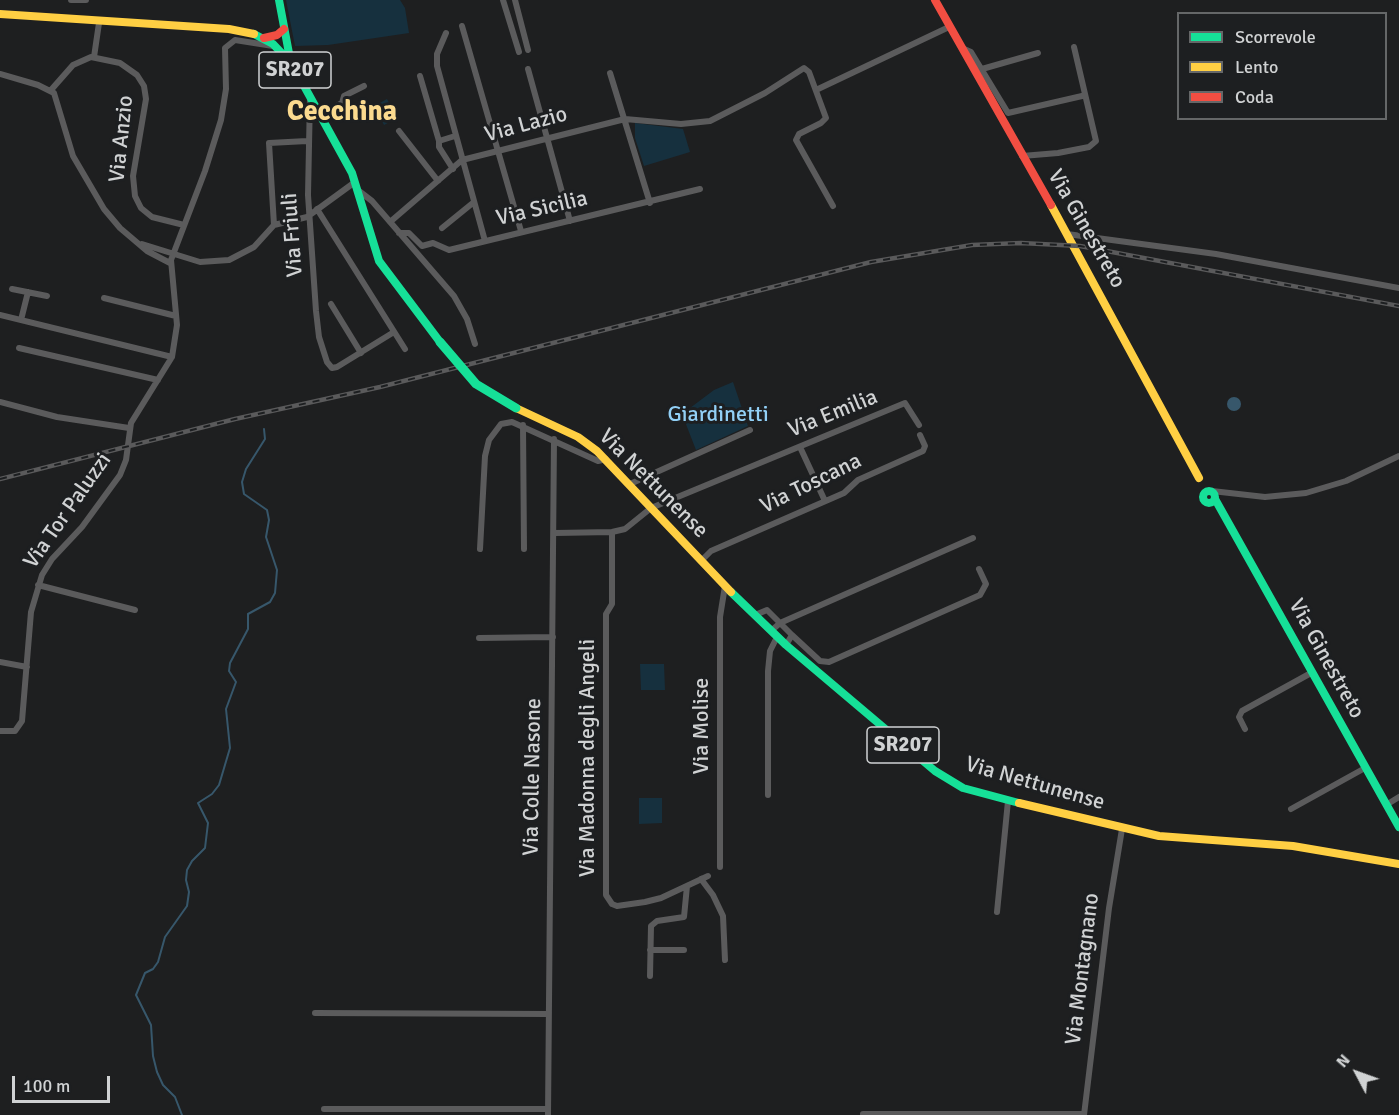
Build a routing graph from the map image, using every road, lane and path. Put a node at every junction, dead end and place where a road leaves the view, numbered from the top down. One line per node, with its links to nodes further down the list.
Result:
1 (71, 0): 2 (street)
2 (86, 0)
3 (279, 0): 11 (main road)
4 (503, 0): 18 (street)
5 (515, 0): 17 (street)
6 (935, 0): 10 (main road, Via Ginestreto)
7 (0, 14): 8 (main road, Via Nettunense / SR207)
8 (99, 23): 13 (main road, Via Nettunense / SR207); 20 (street)
9 (462, 26): 39 (street)
10 (949, 27): 16 (main road, Via Ginestreto); 29 (street)
11 (284, 29): 13 (main road); 21 (main road)
12 (446, 33): 35 (street)
13 (264, 38): 14 (main road, Via Nettunense / SR207)
14 (276, 46): 21 (main road, Via Nettunense / SR207); 55 (street, Via Tor Paluzzi)
15 (1074, 47): 40 (street)
16 (961, 48): 23 (street); 40 (main road, Via Ginestreto)
17 (528, 50)
18 (519, 52)
19 (1038, 53): 23 (street)
20 (94, 57): 28 (street); 55 (street, Via Anzio)
21 (292, 64): 30 (main road, Via Nettunense / SR207)
22 (528, 69): 36 (street)
23 (982, 69): 31 (street)
24 (610, 73): 33 (street)
25 (0, 74): 28 (street)
26 (420, 76): 38 (street)
27 (364, 86): 32 (street)
28 (51, 90): 61 (street)
29 (816, 90): 33 (street, Via Lazio); 48 (street)
30 (310, 96): 32 (main road, Via Nettunense / SR207); 37 (street, Via Friuli)
31 (1082, 96)
32 (320, 115): 44 (main road, Via Nettunense / SR207)
33 (625, 119): 36 (street, Via Lazio); 47 (street)
34 (399, 131): 43 (street)
35 (456, 136): 38 (street); 41 (street)
36 (546, 137): 39 (street, Via Lazio); 52 (street)
37 (307, 141): 50 (street, Via Friuli); 56 (street)
38 (439, 141): 42 (street)
39 (498, 150): 41 (street, Via Lazio); 58 (street)
40 (1022, 156): 60 (main road, Via Ginestreto)
41 (462, 160): 42 (street, Via Lazio); 46 (street)
42 (453, 169): 43 (street, Via Lazio)
43 (438, 181): 53 (street, Via Lazio)
44 (357, 186): 49 (street); 53 (street); 90 (main road, Via Nettunense / SR207, bridge)
45 (700, 189): 47 (street, Via Sicilia)
46 (474, 202): 57 (street); 62 (street)
47 (650, 202): 52 (street, Via Sicilia)
48 (832, 206)
49 (317, 209): 50 (street); 51 (street)
50 (310, 215): 54 (street, Via Friuli); 56 (street)
51 (323, 217): 54 (street); 74 (street)
52 (570, 221): 58 (street, Via Sicilia)
53 (390, 222): 59 (street)
54 (311, 224): 78 (street, Via Friuli)
55 (184, 225): 63 (street, Via Tor Paluzzi)
56 (274, 225): 63 (street)
57 (441, 228)
58 (521, 231): 62 (street, Via Sicilia)
59 (399, 232): 62 (street, Via Sicilia); 75 (street)
60 (1066, 234): 65 (street); 92 (main road, Via Ginestreto)
61 (136, 241): 63 (street); 64 (street)
62 (485, 241)
63 (172, 254): 64 (street, Via Tor Paluzzi)
64 (170, 263): 72 (street, Via Tor Paluzzi)
65 (1399, 288)
66 (12, 289): 67 (street)
67 (28, 292): 68 (street); 73 (street)
68 (47, 296)
69 (104, 298): 72 (street)
70 (331, 304): 78 (street)
71 (0, 315): 73 (street)
72 (176, 316): 79 (street, Via Tor Paluzzi)
73 (21, 320): 79 (street)
74 (394, 332): 77 (street); 78 (street)
75 (475, 344)
76 (19, 348): 80 (street)
77 (405, 349)
78 (360, 352)
79 (172, 357): 80 (street, Via Tor Paluzzi)
80 (158, 380): 84 (street, Via Tor Paluzzi)
81 (0, 402): 84 (street)
82 (523, 425): 87 (street); 98 (street); 99 (street)
83 (919, 425): 88 (street, Via Emilia)
84 (129, 428): 102 (street, Via Tor Paluzzi)
85 (750, 430): 91 (street)
86 (920, 435): 93 (street, Via Toscana)
87 (554, 439): 90 (street); 96 (street, Via Colle Nasone)
88 (800, 447): 93 (street); 94 (street, Via Emilia)
89 (1399, 456): 92 (street)
90 (606, 459): 91 (main road, Via Nettunense / SR207)
91 (630, 484): 94 (main road, Via Nettunense / SR207)
92 (1210, 496): 114 (main road, Via Ginestreto)
93 (825, 501): 100 (street, Via Toscana)
94 (651, 508): 95 (street); 100 (main road, Via Nettunense / SR207)
95 (612, 532): 96 (street); 127 (street, Via Madonna degli Angeli)
96 (555, 533): 109 (street, Via Colle Nasone)
97 (973, 538): 106 (street)
98 (480, 549)
99 (524, 549)
100 (702, 560): 103 (main road, Via Nettunense / SR207)
101 (979, 569): 108 (street)
102 (38, 585): 104 (street); 113 (street, Via Tor Paluzzi)
103 (725, 586): 105 (main road, Via Nettunense / SR207); 126 (street, Via Molise)
104 (135, 610)
105 (754, 615): 106 (street); 107 (main road, Via Nettunense / SR207)
106 (780, 623): 107 (street); 108 (street)
107 (774, 634): 111 (main road, Via Nettunense / SR207); 118 (street)
108 (792, 635): 111 (street)
109 (553, 637): 110 (street); 134 (street, Via Colle Nasone)
110 (479, 638)
111 (786, 645): 120 (main road, Via Nettunense / SR207)
112 (0, 662): 113 (street)
113 (27, 667): 116 (street, Via Tor Paluzzi)
114 (1311, 673): 115 (street); 117 (main road, Via Ginestreto)
115 (1245, 729)
116 (0, 730)
117 (1365, 768): 121 (main road, Via Ginestreto); 122 (street)
118 (768, 795)
119 (1399, 797): 121 (street)
120 (1008, 801): 124 (main road, Via Nettunense / SR207); 128 (street)
121 (1386, 805): 123 (main road, Via Ginestreto)
122 (1291, 808)
123 (1399, 826)
124 (1122, 828): 125 (main road, Via Nettunense / SR207); 138 (street, Via Montagnano)
125 (1399, 864)
126 (720, 867)
127 (687, 886): 129 (street); 131 (street, Via Madonna degli Angeli)
128 (997, 912)
129 (650, 950): 130 (street); 132 (street)
130 (684, 951)
131 (725, 960)
132 (650, 976)
133 (315, 1013): 134 (street)
134 (548, 1014): 136 (street, Via Colle Nasone)
135 (324, 1109): 136 (street)
136 (548, 1112)
137 (863, 1114): 138 (street)
138 (1084, 1115)

